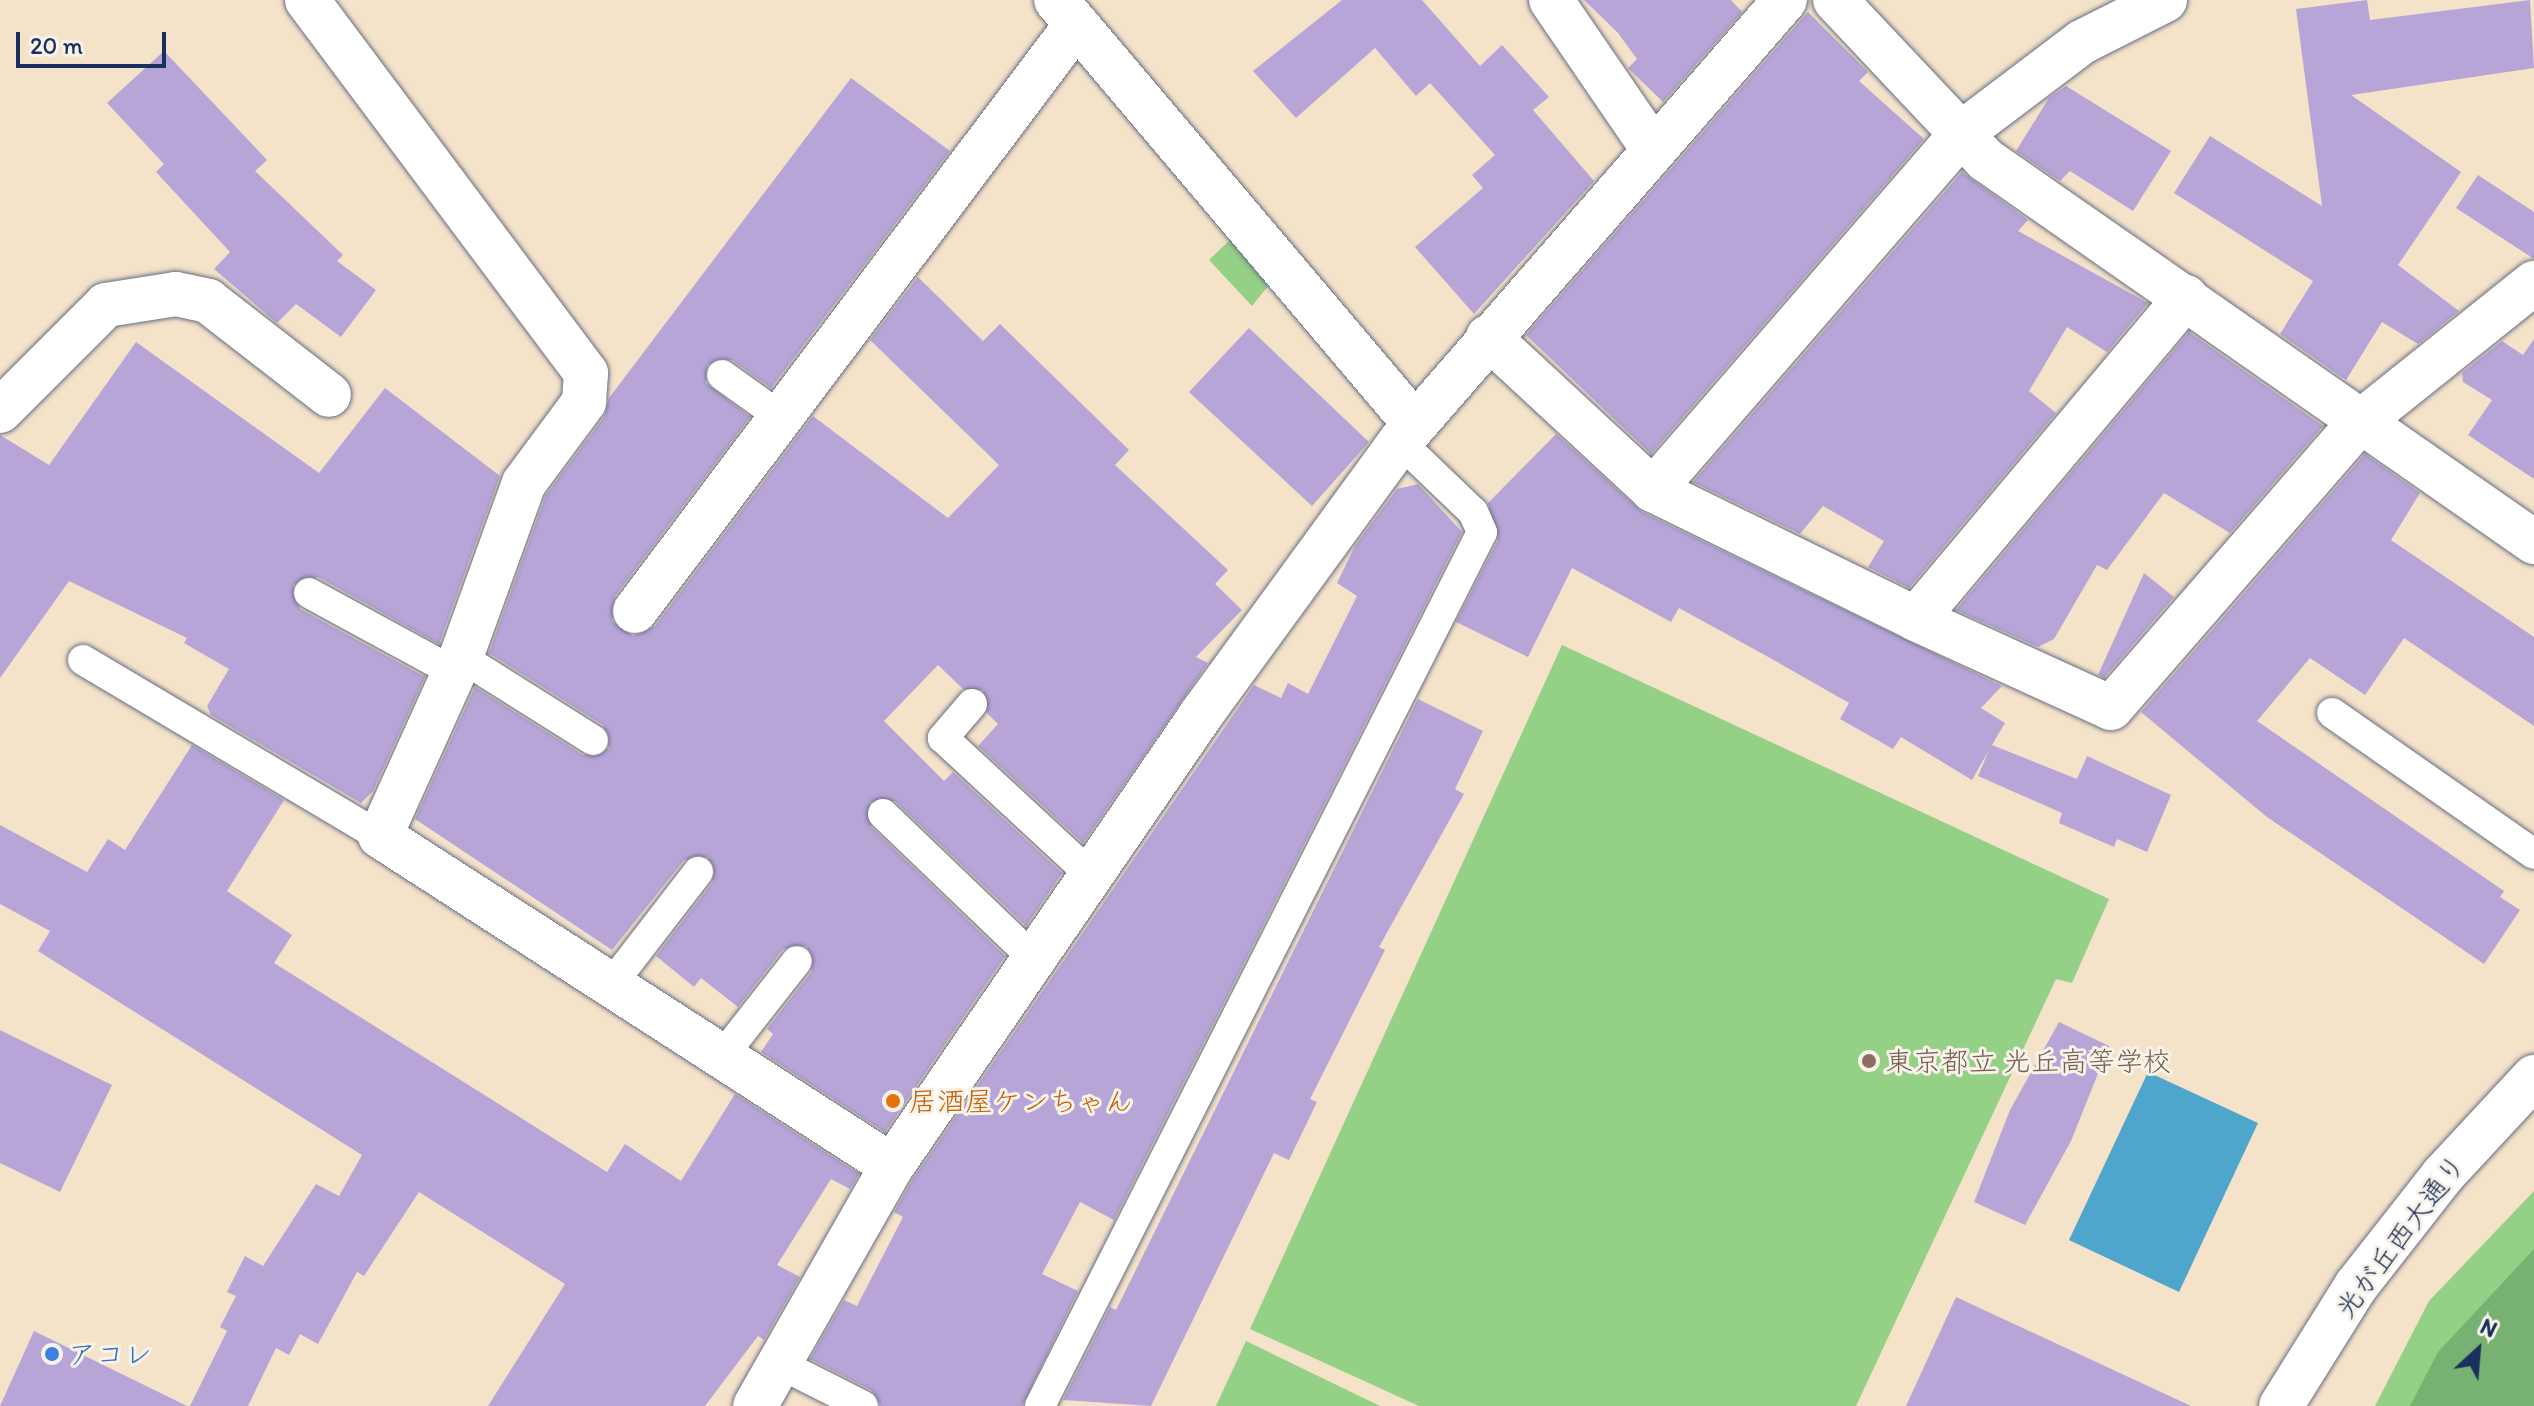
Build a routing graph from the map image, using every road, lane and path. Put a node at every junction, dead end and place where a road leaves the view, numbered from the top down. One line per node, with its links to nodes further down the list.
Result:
1 (307, 0): 24 (street)
2 (1551, 0): 8 (street)
3 (1785, 0): 8 (street)
4 (1835, 0): 7 (street)
5 (2165, 0): 7 (street)
6 (1066, 12): 15 (street); 17 (street)
7 (1963, 132): 10 (street); 18 (street)
8 (1651, 146): 11 (street)
9 (2534, 283): 16 (street)
10 (2186, 297): 16 (street); 22 (street)
11 (1488, 337): 17 (street); 18 (street)
12 (722, 375): 15 (lane)
13 (329, 395): 14 (street)
14 (0, 411)
15 (782, 418): 21 (street)
16 (2358, 424): 19 (street); 22 (street)
17 (1407, 433): 32 (street); 42 (lane)
18 (1653, 490): 22 (street)
19 (2534, 542)
20 (309, 593): 24 (lane)
21 (635, 611)
22 (1916, 619)
23 (83, 660): 29 (lane)
24 (458, 665): 27 (lane); 29 (street)
25 (972, 704): 32 (lane)
26 (2332, 713): 30 (lane)
27 (593, 740)
28 (883, 814): 33 (lane)
29 (380, 836): 35 (street)
30 (2534, 854)
31 (698, 872): 35 (lane)
32 (1091, 875): 33 (street)
33 (1035, 960): 38 (street)
34 (797, 961): 36 (lane)
35 (614, 981): 36 (street)
36 (724, 1054): 38 (street)
37 (2534, 1077): 43 (street, 光が丘西大通り)
38 (892, 1166): 39 (street)
39 (780, 1364): 40 (street); 41 (lane)
40 (755, 1406)
41 (863, 1406)
42 (1040, 1406)
43 (2281, 1406)

